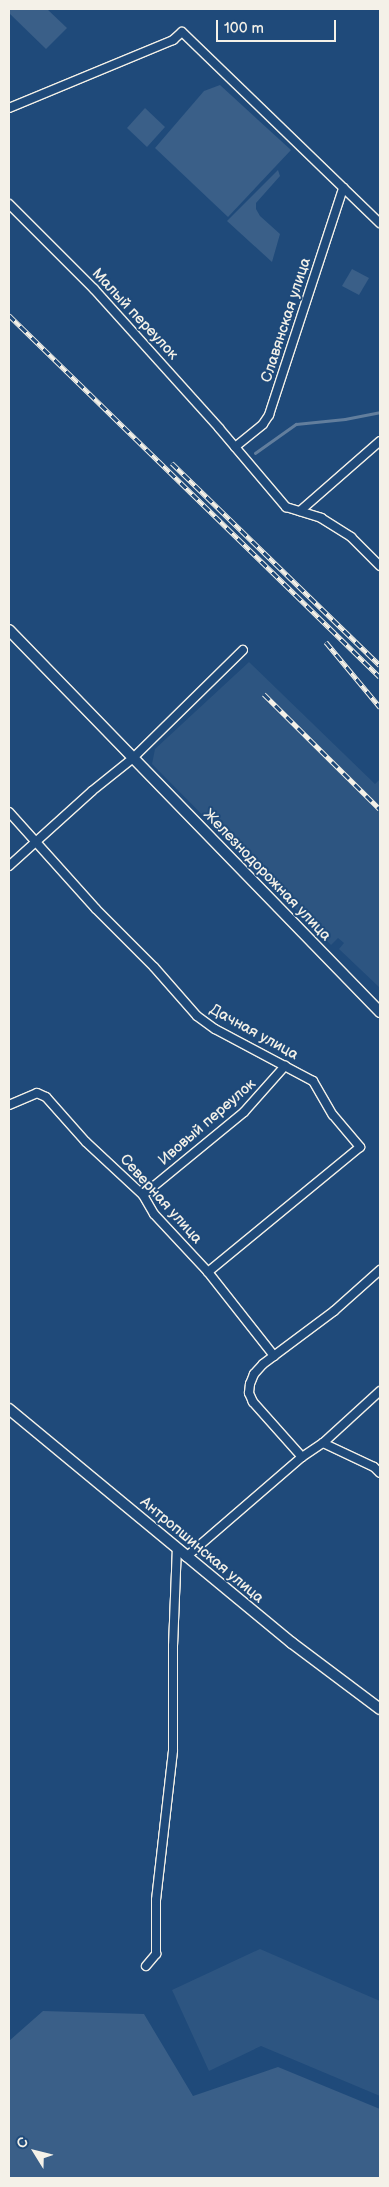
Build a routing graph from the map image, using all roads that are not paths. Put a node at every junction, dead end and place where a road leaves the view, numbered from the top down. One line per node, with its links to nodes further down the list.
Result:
1 (9, 108): 2 (street)
2 (343, 188): 4 (street); 6 (street, Славянская улица)
3 (9, 204): 6 (street, Малый переулок)
4 (380, 223)
5 (380, 441): 7 (street)
6 (235, 447): 7 (street, Малый переулок)
7 (300, 511): 8 (street, Малый переулок)
8 (380, 566)
9 (9, 630): 11 (street, Железнодорожная улица)
10 (243, 650): 11 (street)
11 (133, 758): 13 (street); 15 (street, Железнодорожная улица)
12 (9, 812): 13 (street)
13 (37, 842): 14 (street); 16 (street, Дачная улица)
14 (9, 866)
15 (380, 1012)
16 (286, 1066): 18 (street, Ивовый переулок); 20 (street, Дачная улица)
17 (9, 1105): 18 (street, Северная улица)
18 (143, 1195): 20 (street, Северная улица)
19 (380, 1270): 21 (street)
20 (208, 1272): 21 (street, Северная улица)
21 (274, 1356): 25 (street)
22 (380, 1391): 24 (street)
23 (9, 1409): 27 (street, Антропшинская улица)
24 (323, 1443): 25 (street); 26 (street)
25 (302, 1457): 28 (street)
26 (380, 1473)
27 (177, 1548): 28 (street, Антропшинская улица); 30 (street)
28 (186, 1557): 29 (street, Антропшинская улица)
29 (380, 1709)
30 (146, 1966)

